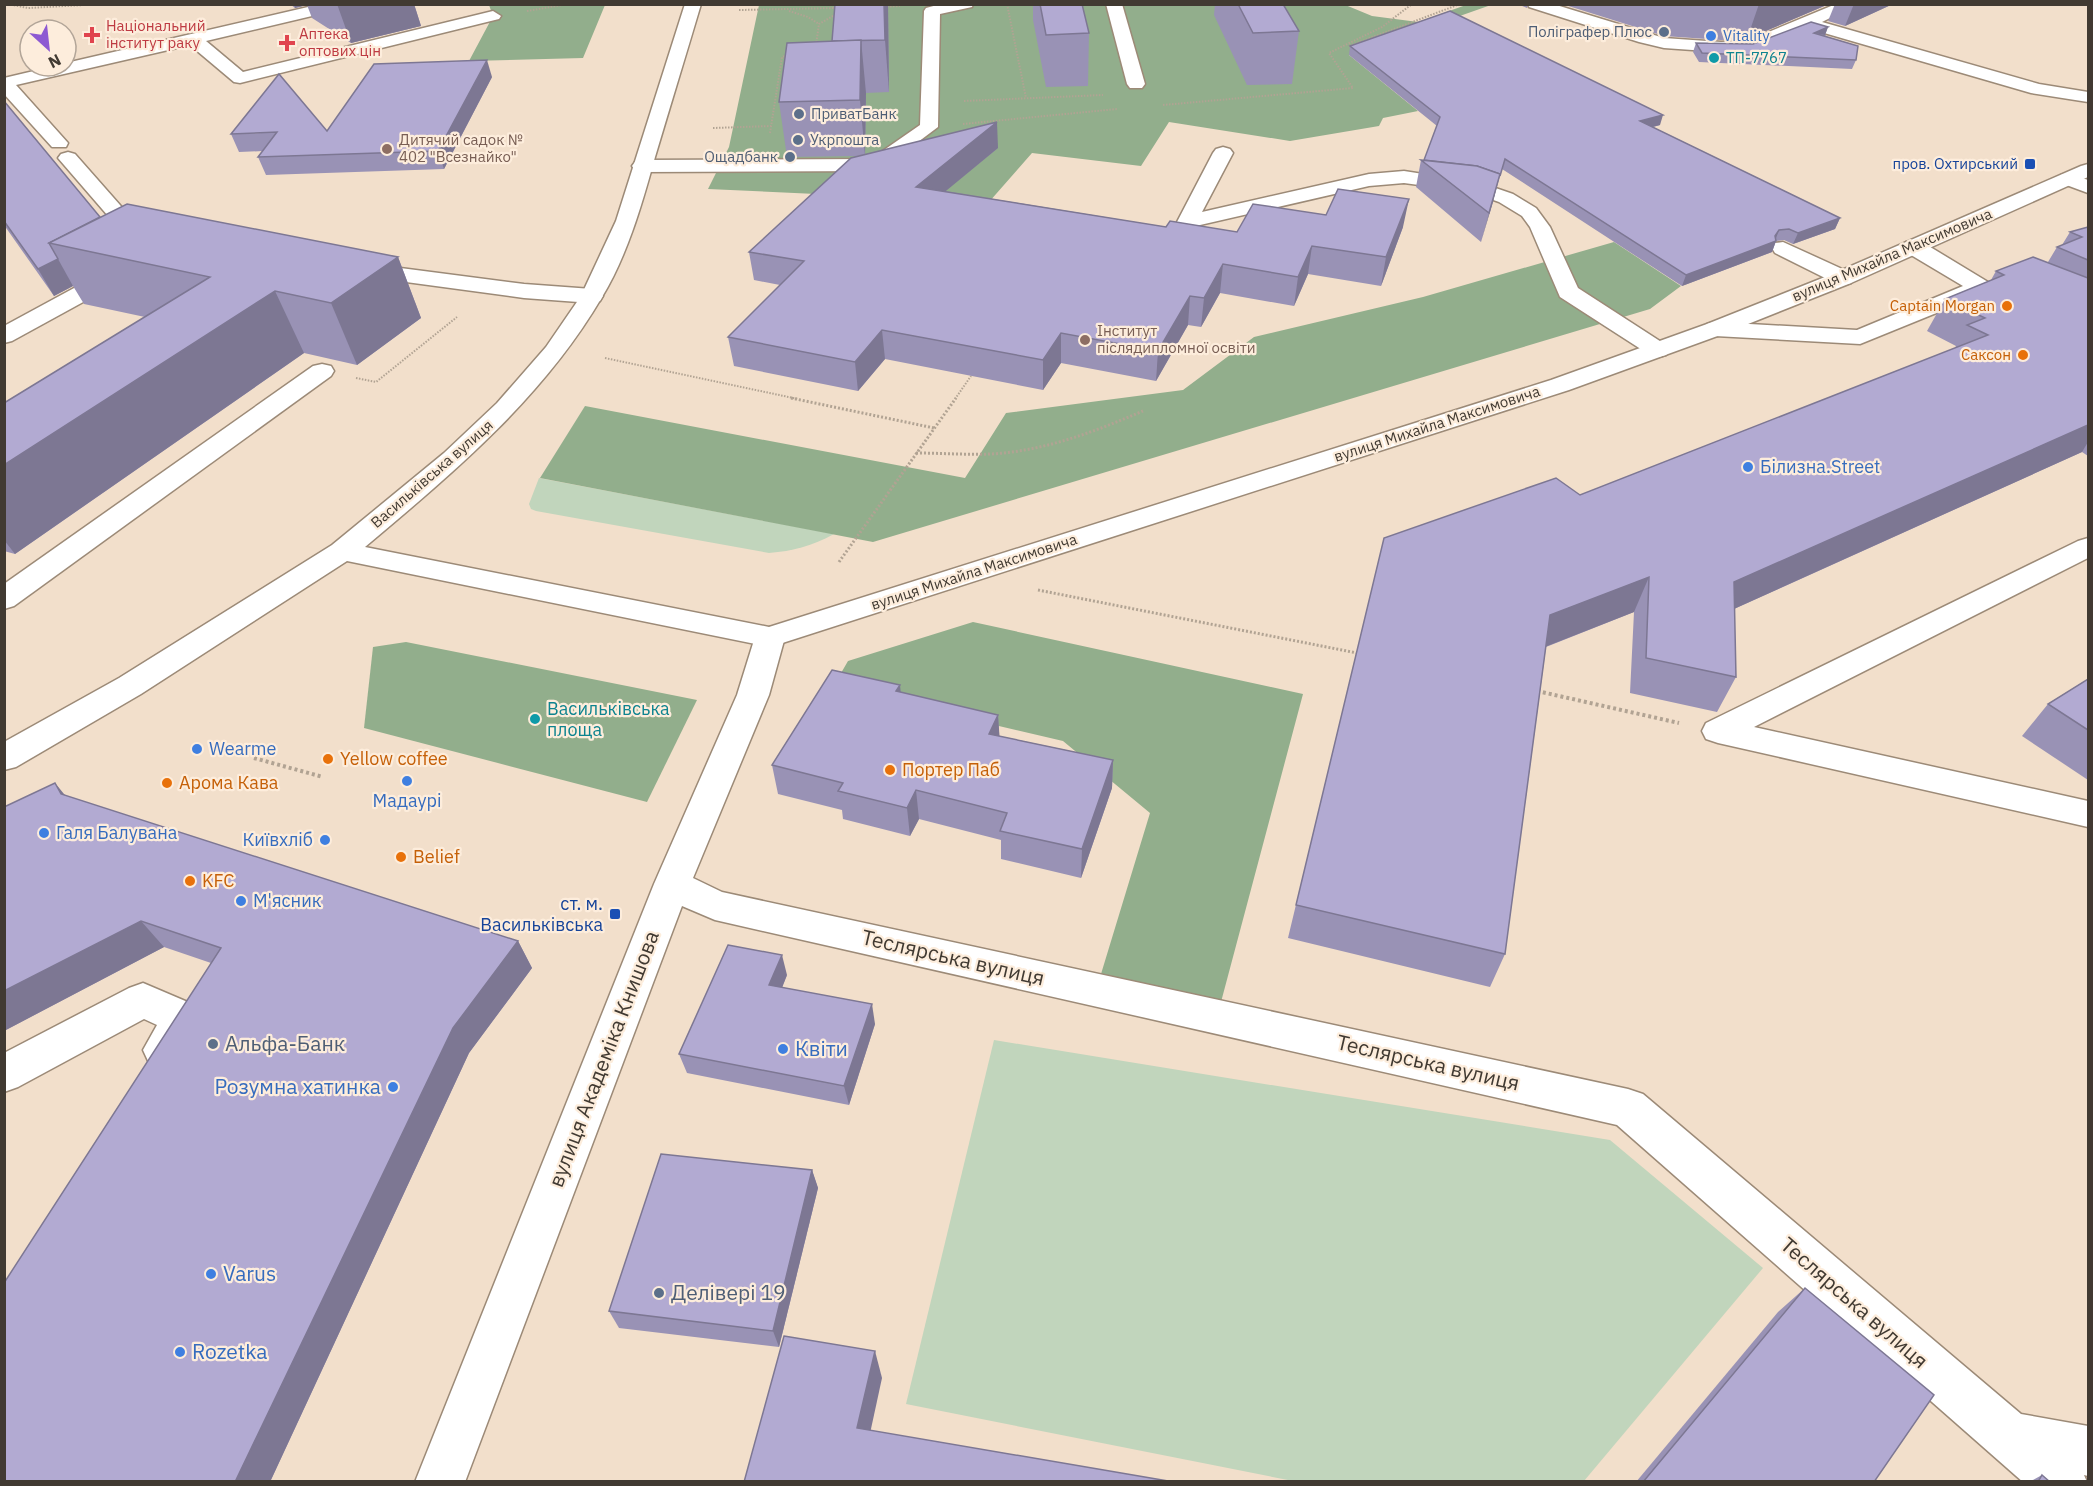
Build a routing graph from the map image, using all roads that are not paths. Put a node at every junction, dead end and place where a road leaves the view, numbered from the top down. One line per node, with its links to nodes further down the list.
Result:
1 (693, 4): 14 (main road, Васильківська вулиця)
2 (966, 4): 14 (main road)
3 (1114, 4): 11 (main road)
4 (1535, 4): 8 (main road)
5 (1851, 4): 8 (main road)
6 (336, 5): 9 (main road)
7 (493, 16): 9 (main road)
8 (1808, 23): 12 (main road)
9 (194, 39): 10 (main road)
10 (4, 83): 25 (main road)
11 (1136, 84)
12 (2088, 97)
13 (1223, 153): 26 (main road)
14 (642, 166): 23 (main road, Васильківська вулиця)
15 (2088, 170): 16 (main road, вулиця Михайла Максимовича)
16 (2068, 179): 17 (main road); 18 (main road, вулиця Михайла Максимовича)
17 (2088, 187)
18 (1921, 244): 21 (main road); 22 (main road, вулиця Михайла Максимовича); 24 (main road)
19 (1783, 248): 22 (main road)
20 (339, 266): 23 (main road)
21 (1988, 267)
22 (1843, 278): 24 (main road, вулиця Михайла Максимовича)
23 (592, 296): 29 (main road, Васильківська вулиця)
24 (1715, 329): 26 (main road, вулиця Михайла Максимовича)
25 (4, 336)
26 (1658, 350): 31 (main road, вулиця Михайла Максимовича)
27 (322, 371): 30 (main road)
28 (2088, 547): 33 (main road)
29 (342, 551): 31 (main road); 32 (main road, Васильківська вулиця)
30 (4, 599)
31 (770, 637): 34 (main road, вулиця Академіка Книшова)
32 (4, 758)
33 (2088, 814)
34 (672, 884): 37 (main road, Теслярська вулиця); 39 (main road, вулиця Академіка Книшова)
35 (4, 1074): 36 (main road)
36 (145, 1076)
37 (2008, 1437): 38 (main road); 40 (main road, Теслярська вулиця)
38 (2088, 1451)
39 (440, 1482)
40 (2062, 1482)

